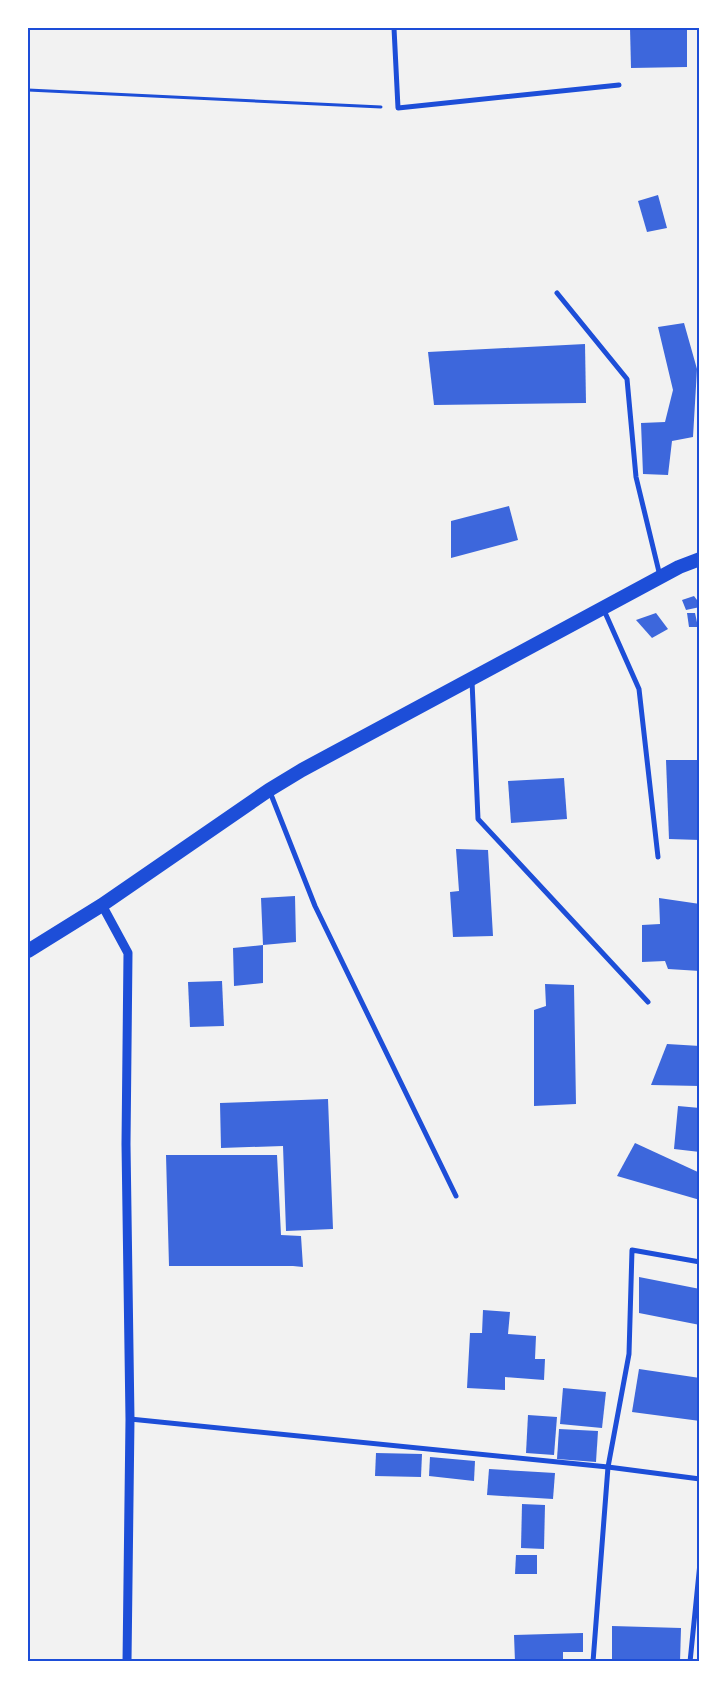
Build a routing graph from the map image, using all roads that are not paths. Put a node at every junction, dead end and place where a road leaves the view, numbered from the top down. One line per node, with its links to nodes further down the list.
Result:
1 (394, 28): 2 (street)
2 (619, 85)
3 (557, 293): 5 (street)
4 (700, 559): 5 (highway)
5 (660, 576): 6 (highway)
6 (603, 608): 7 (highway); 9 (street)
7 (472, 678): 8 (highway); 12 (street)
8 (269, 790): 10 (highway); 13 (street)
9 (658, 857)
10 (102, 905): 11 (highway); 15 (street)
11 (28, 952)
12 (648, 1002)
13 (456, 1196)
14 (700, 1262): 16 (street)
15 (130, 1419): 16 (street); 19 (street)
16 (608, 1467): 17 (street); 20 (street)
17 (700, 1479)
18 (700, 1563): 21 (street)
19 (126, 1662)
20 (593, 1662)
21 (690, 1662)

